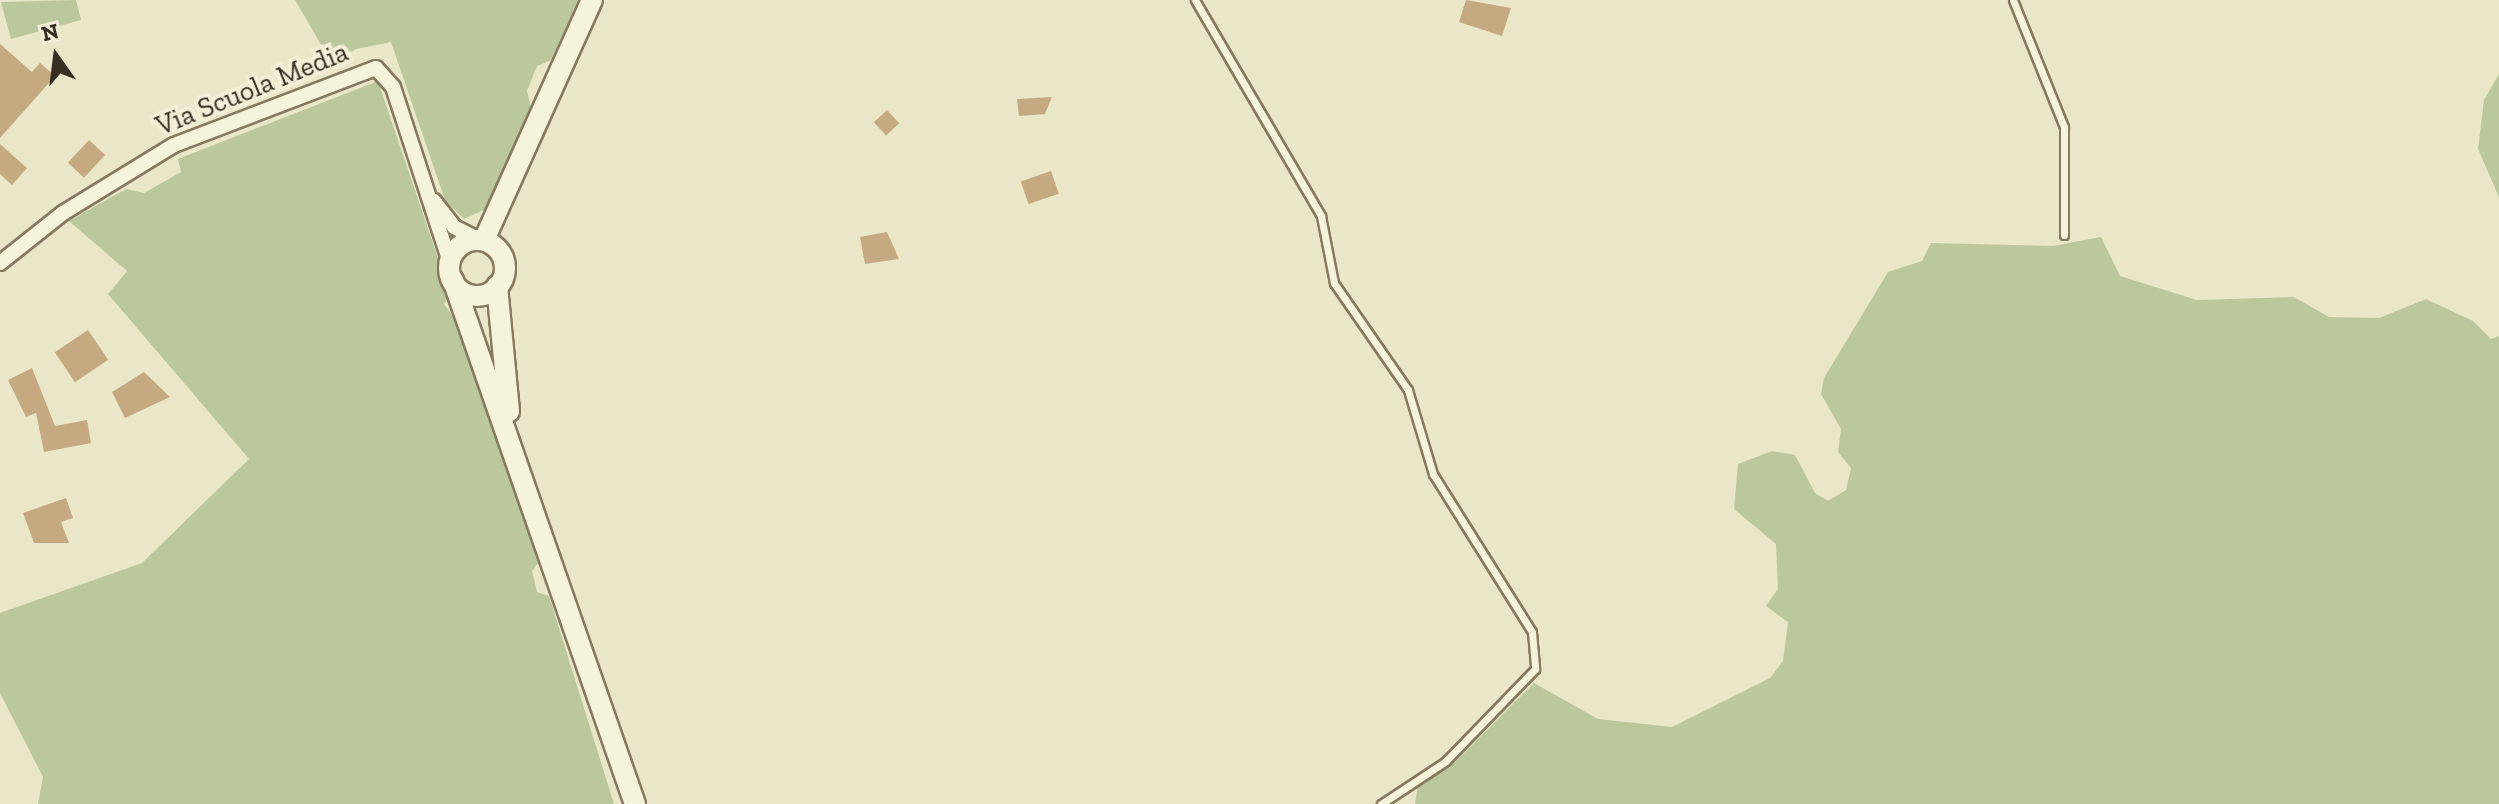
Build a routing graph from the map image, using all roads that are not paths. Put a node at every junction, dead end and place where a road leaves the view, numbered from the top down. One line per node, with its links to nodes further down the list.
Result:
1 (592, 0): 4 (main road)
2 (1195, 0): 14 (lane)
3 (2013, 0): 6 (lane)
4 (512, 184): 7 (main road); 8 (main road)
5 (426, 186): 7 (street); 9 (street, Via Scuola Media); 10 (street)
6 (2064, 235)
7 (479, 237): 8 (main road); 10 (main road)
8 (501, 255): 11 (main road)
9 (0, 263)
10 (452, 273): 11 (main road); 12 (main road)
11 (497, 286): 12 (main road)
12 (522, 470): 13 (main road)
13 (635, 804)
14 (1381, 804)

